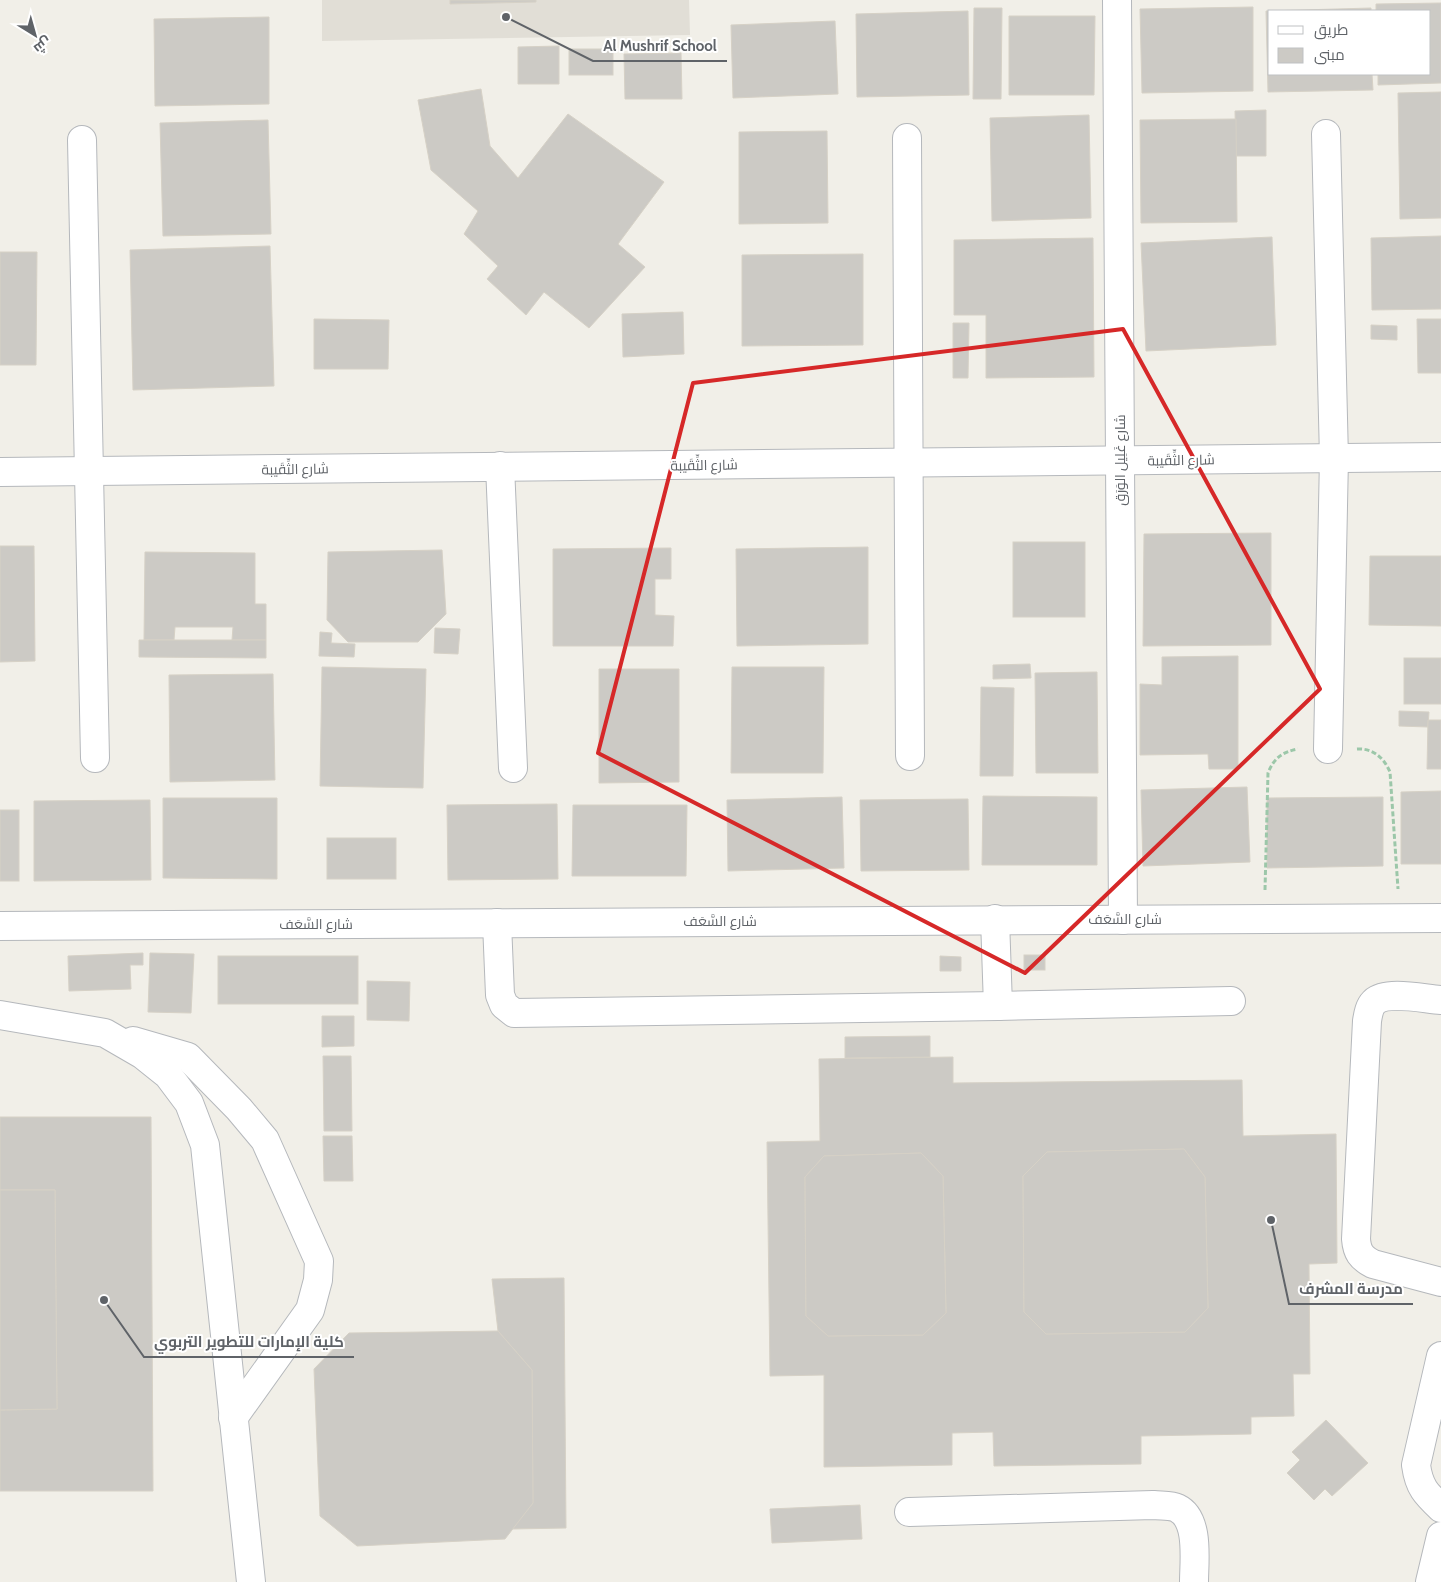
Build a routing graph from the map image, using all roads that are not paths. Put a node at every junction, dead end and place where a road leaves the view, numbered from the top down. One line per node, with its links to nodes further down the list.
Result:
1 (1117, 0): 7 (street, شارع غَلِيل الوَرَق)
2 (1326, 134): 6 (street)
3 (907, 138): 8 (street)
4 (82, 140): 10 (street)
5 (1441, 457): 6 (street, شارع الثِّقَيبة)
6 (1334, 458): 7 (street, شارع الثِّقَيبة); 12 (street)
7 (1120, 460): 8 (street, شارع الثِّقَيبة); 18 (street, شارع غَلِيل الوَرَق)
8 (908, 463): 9 (street, شارع الثِّقَيبة); 13 (street)
9 (500, 466): 10 (street, شارع الثِّقَيبة); 15 (street)
10 (90, 471): 11 (street, شارع الثِّقَيبة); 14 (street)
11 (0, 472)
12 (1328, 749)
13 (910, 756)
14 (95, 758)
15 (513, 768)
16 (1441, 918): 18 (street, شارع السَّعَف)
17 (995, 920): 18 (street, شارع السَّعَف); 19 (street, شارع السَّعَف); 23 (street)
18 (1123, 920)
19 (497, 923): 20 (street, شارع السَّعَف); 23 (street)
20 (0, 926)
21 (1441, 1000): 28 (street)
22 (1231, 1001): 23 (street)
23 (998, 1006)
24 (0, 1015): 25 (street)
25 (105, 1033): 26 (street); 27 (street)
26 (240, 1109): 27 (street); 30 (street)
27 (194, 1116): 30 (street)
28 (1441, 1282)
29 (1441, 1356): 31 (street)
30 (233, 1418): 34 (street)
31 (1441, 1508)
32 (909, 1512): 35 (street)
33 (1441, 1539): 36 (street)
34 (251, 1582)
35 (1194, 1582)
36 (1430, 1582)

